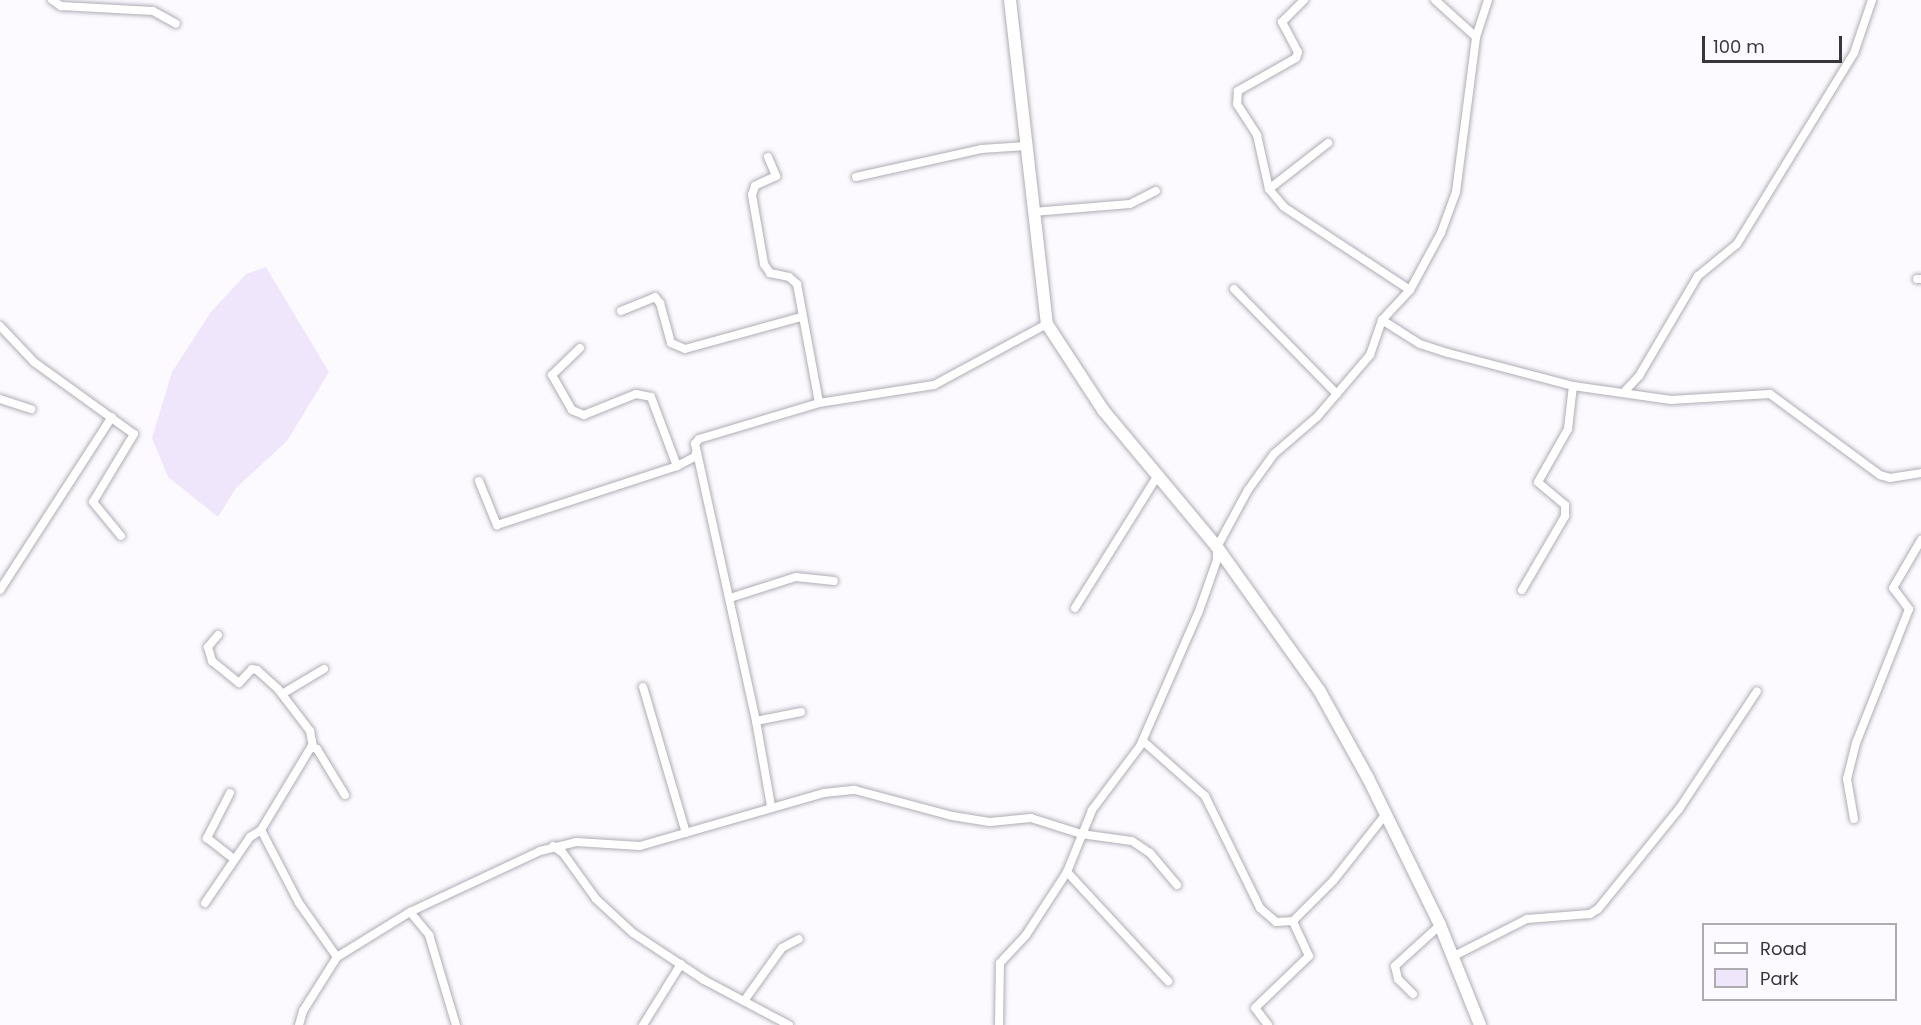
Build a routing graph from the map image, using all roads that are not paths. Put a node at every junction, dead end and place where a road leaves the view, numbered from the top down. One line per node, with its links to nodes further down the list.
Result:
1 (52, 0): 7 (street)
2 (1010, 0): 10 (street)
3 (1304, 0): 13 (street)
4 (1435, 0): 8 (street)
5 (1488, 0): 8 (street)
6 (1872, 0): 25 (street)
7 (176, 24)
8 (1476, 38): 17 (street)
9 (1328, 143): 13 (street)
10 (1026, 146): 12 (street); 15 (street)
11 (768, 157): 19 (street)
12 (856, 177)
13 (1269, 189): 17 (street)
14 (1156, 191): 15 (street)
15 (1033, 212): 21 (street)
16 (1234, 289): 26 (street)
17 (1410, 290): 20 (street)
18 (621, 311): 19 (street)
19 (801, 316): 28 (street)
20 (1382, 320): 24 (street); 26 (street)
21 (1047, 324): 28 (street); 34 (street)
22 (0, 326): 30 (street)
23 (580, 348): 32 (street)
24 (1573, 386): 25 (street); 41 (street)
25 (1625, 391): 33 (street)
26 (1338, 394): 38 (street)
27 (0, 399): 29 (street)
28 (819, 404): 31 (street)
29 (31, 409)
30 (112, 417): 36 (street); 40 (street)
31 (696, 453): 32 (street); 42 (street)
32 (677, 466): 35 (street)
33 (1921, 473)
34 (1158, 475): 38 (street); 43 (street)
35 (479, 481)
36 (121, 536)
37 (1921, 540): 57 (street)
38 (1217, 548): 51 (street); 56 (street)
39 (834, 581): 42 (street)
40 (0, 590)
41 (1522, 590)
42 (730, 598): 50 (street)
43 (1075, 608)
44 (218, 635): 48 (street)
45 (324, 669): 48 (street)
46 (643, 687): 59 (street)
47 (1757, 691): 71 (street)
48 (282, 694): 52 (street)
49 (801, 712): 50 (street)
50 (756, 721): 55 (street)
51 (1143, 741): 60 (street); 67 (street)
52 (313, 747): 54 (street); 58 (street)
53 (230, 793): 62 (street)
54 (345, 795)
55 (771, 806): 59 (street); 60 (street)
56 (1386, 814): 67 (street); 68 (street)
57 (1854, 819)
58 (261, 830): 62 (street); 70 (street)
59 (686, 833): 61 (street)
60 (1081, 834): 63 (street); 64 (street)
61 (553, 846): 66 (street); 72 (street)
62 (234, 859): 65 (street)
63 (1067, 872): 73 (street); 80 (street)
64 (1178, 885)
65 (205, 903)
66 (410, 912): 70 (street); 77 (street)
67 (1293, 921): 81 (street)
68 (1440, 925): 71 (street); 74 (street)
69 (799, 939): 75 (street)
70 (337, 957): 76 (street)
71 (1452, 957): 82 (street)
72 (681, 964): 75 (street); 78 (street)
73 (1168, 981)
74 (1413, 994)
75 (744, 1001): 79 (street)
76 (299, 1025)
77 (456, 1025)
78 (643, 1025)
79 (789, 1025)
80 (999, 1025)
81 (1268, 1025)
82 (1480, 1025)

